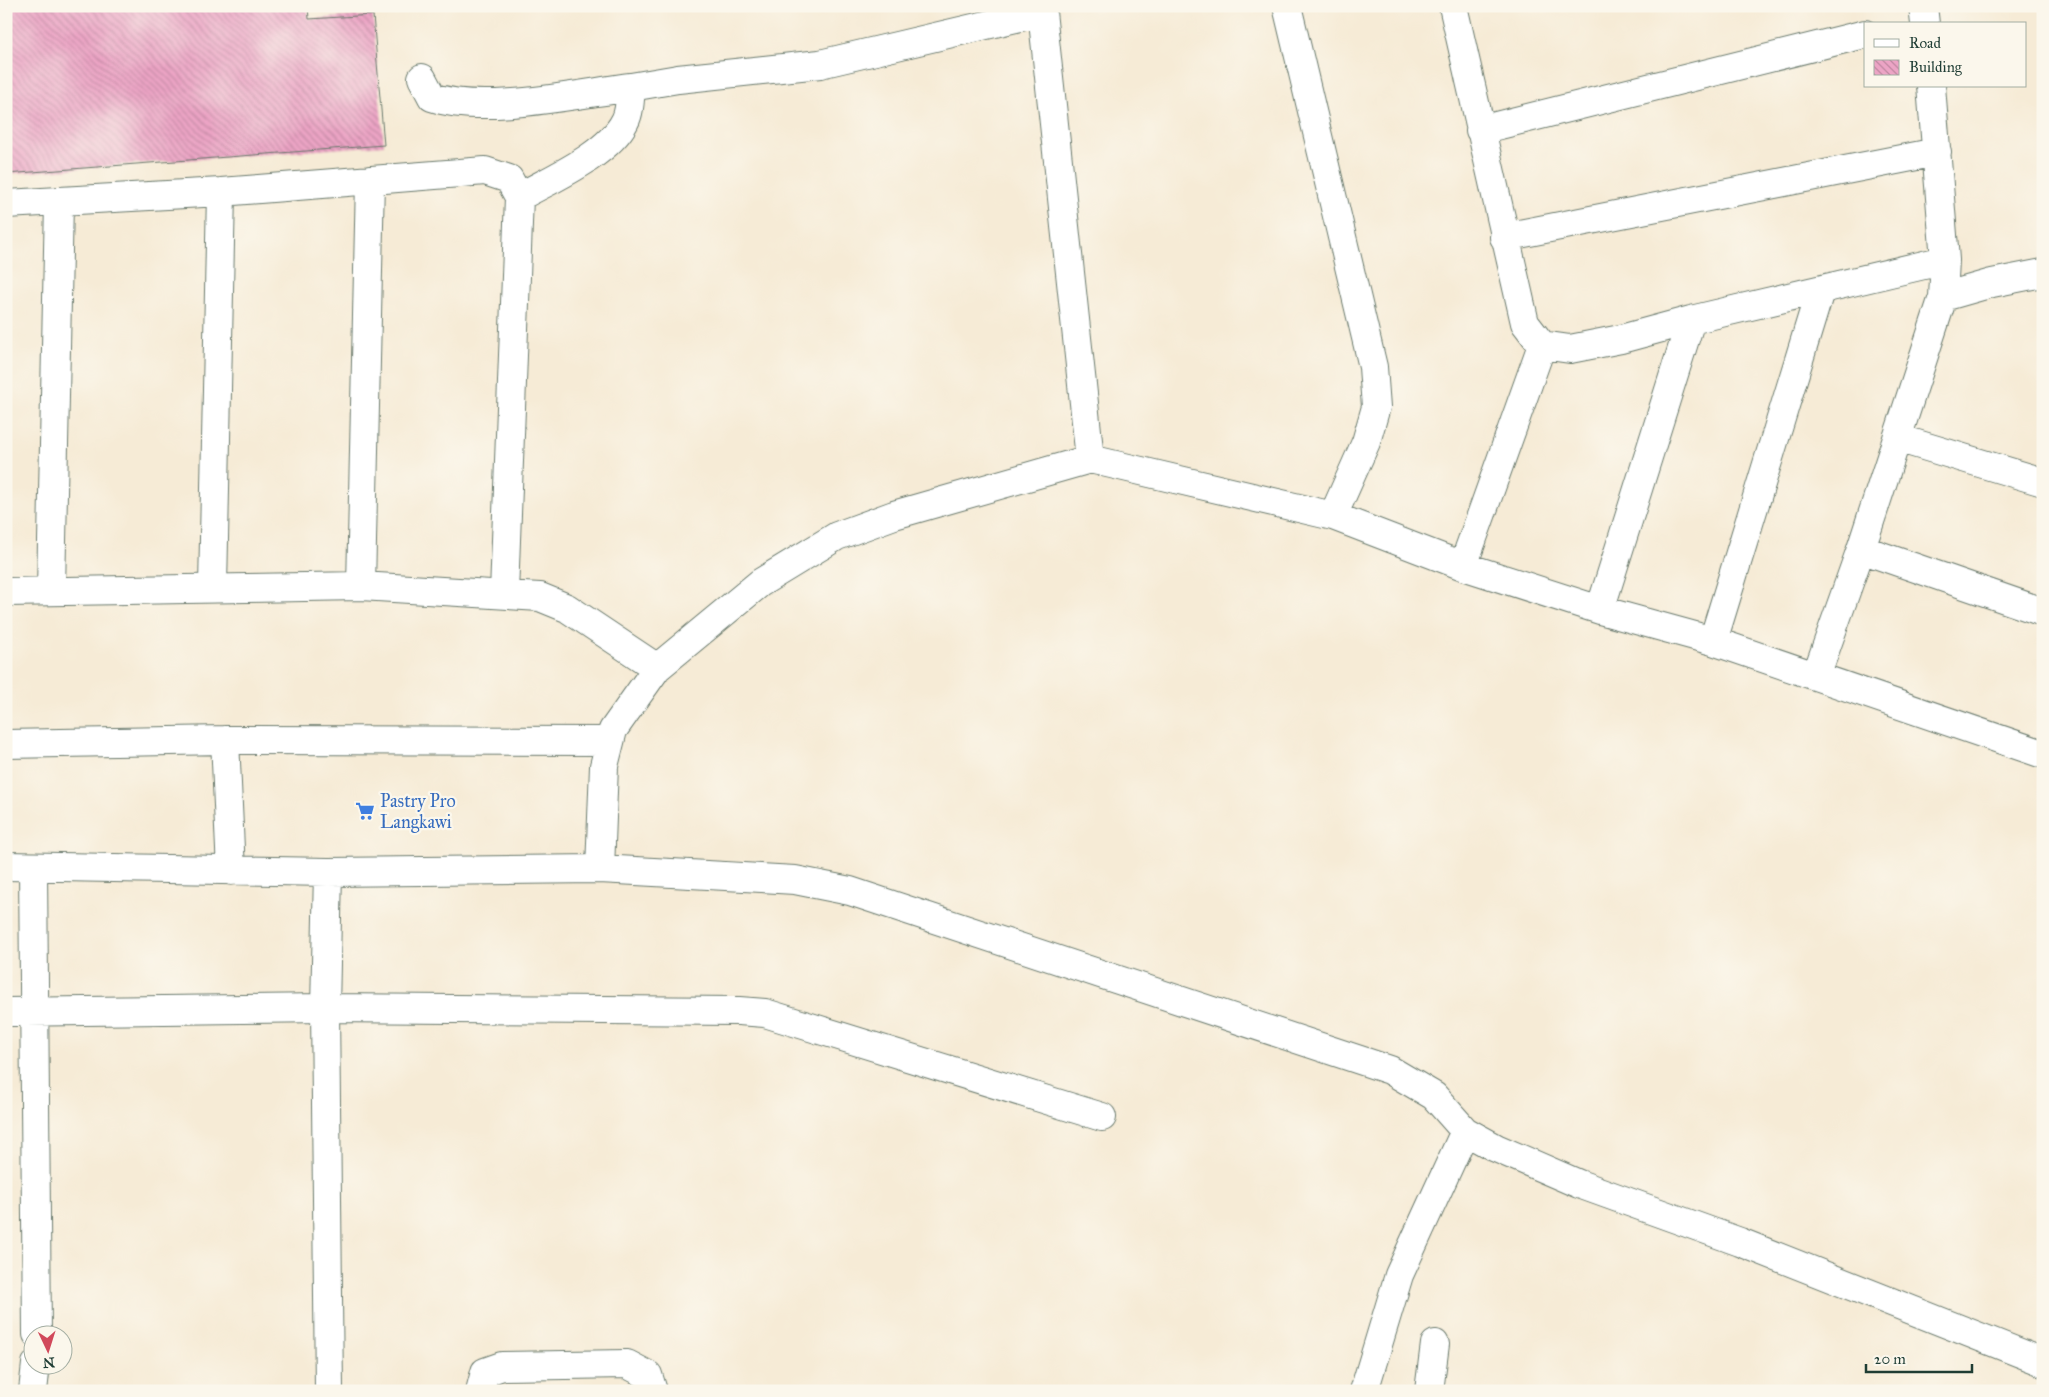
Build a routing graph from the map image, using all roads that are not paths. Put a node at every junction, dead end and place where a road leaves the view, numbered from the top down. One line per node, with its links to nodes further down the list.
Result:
1 (1287, 6): 25 (street)
2 (1453, 6): 8 (street)
3 (1043, 9): 6 (street); 23 (street)
4 (1864, 34): 8 (street)
5 (422, 78): 6 (street)
6 (631, 86): 12 (street)
7 (1931, 88): 9 (street)
8 (1480, 130): 15 (street)
9 (1937, 152): 15 (street); 16 (street)
10 (370, 180): 11 (street); 12 (street); 28 (street)
11 (221, 192): 13 (street); 29 (street)
12 (519, 196): 32 (street)
13 (59, 202): 14 (street); 30 (street)
14 (6, 204)
15 (1504, 237): 21 (street)
16 (1945, 260): 18 (street); 19 (street)
17 (2043, 273): 19 (street)
18 (1820, 291): 20 (street); 35 (street)
19 (1943, 297): 22 (street)
20 (1691, 320): 21 (street); 33 (street)
21 (1542, 345): 27 (street)
22 (1897, 438): 24 (street); 26 (street)
23 (1090, 458): 25 (street); 36 (street)
24 (2043, 482)
25 (1333, 516): 27 (street)
26 (1861, 548): 34 (street); 37 (street)
27 (1462, 566): 33 (street)
28 (362, 586): 29 (street); 32 (street)
29 (213, 588): 30 (street)
30 (52, 590): 31 (street)
31 (6, 592)
32 (504, 594): 36 (street)
33 (1600, 610): 35 (street)
34 (2043, 612)
35 (1714, 641): 37 (street)
36 (657, 668): 39 (street)
37 (1816, 676): 41 (street)
38 (225, 740): 39 (street); 40 (street); 45 (street)
39 (610, 741): 44 (street)
40 (6, 744)
41 (2043, 754)
42 (6, 866): 43 (street)
43 (33, 867): 45 (street); 49 (street)
44 (600, 869): 46 (street); 51 (street)
45 (231, 871): 46 (street)
46 (328, 872): 47 (street)
47 (325, 1008): 49 (street); 50 (street); 57 (street)
48 (6, 1012): 49 (street)
49 (34, 1012): 52 (street)
50 (1102, 1117)
51 (1465, 1131): 54 (street); 60 (street)
52 (37, 1324)
53 (1435, 1344): 61 (street)
54 (2043, 1362)
55 (35, 1374): 56 (street)
56 (33, 1391)
57 (329, 1391)
58 (480, 1391): 59 (street)
59 (653, 1391)
60 (1364, 1391)
61 (1429, 1391)

